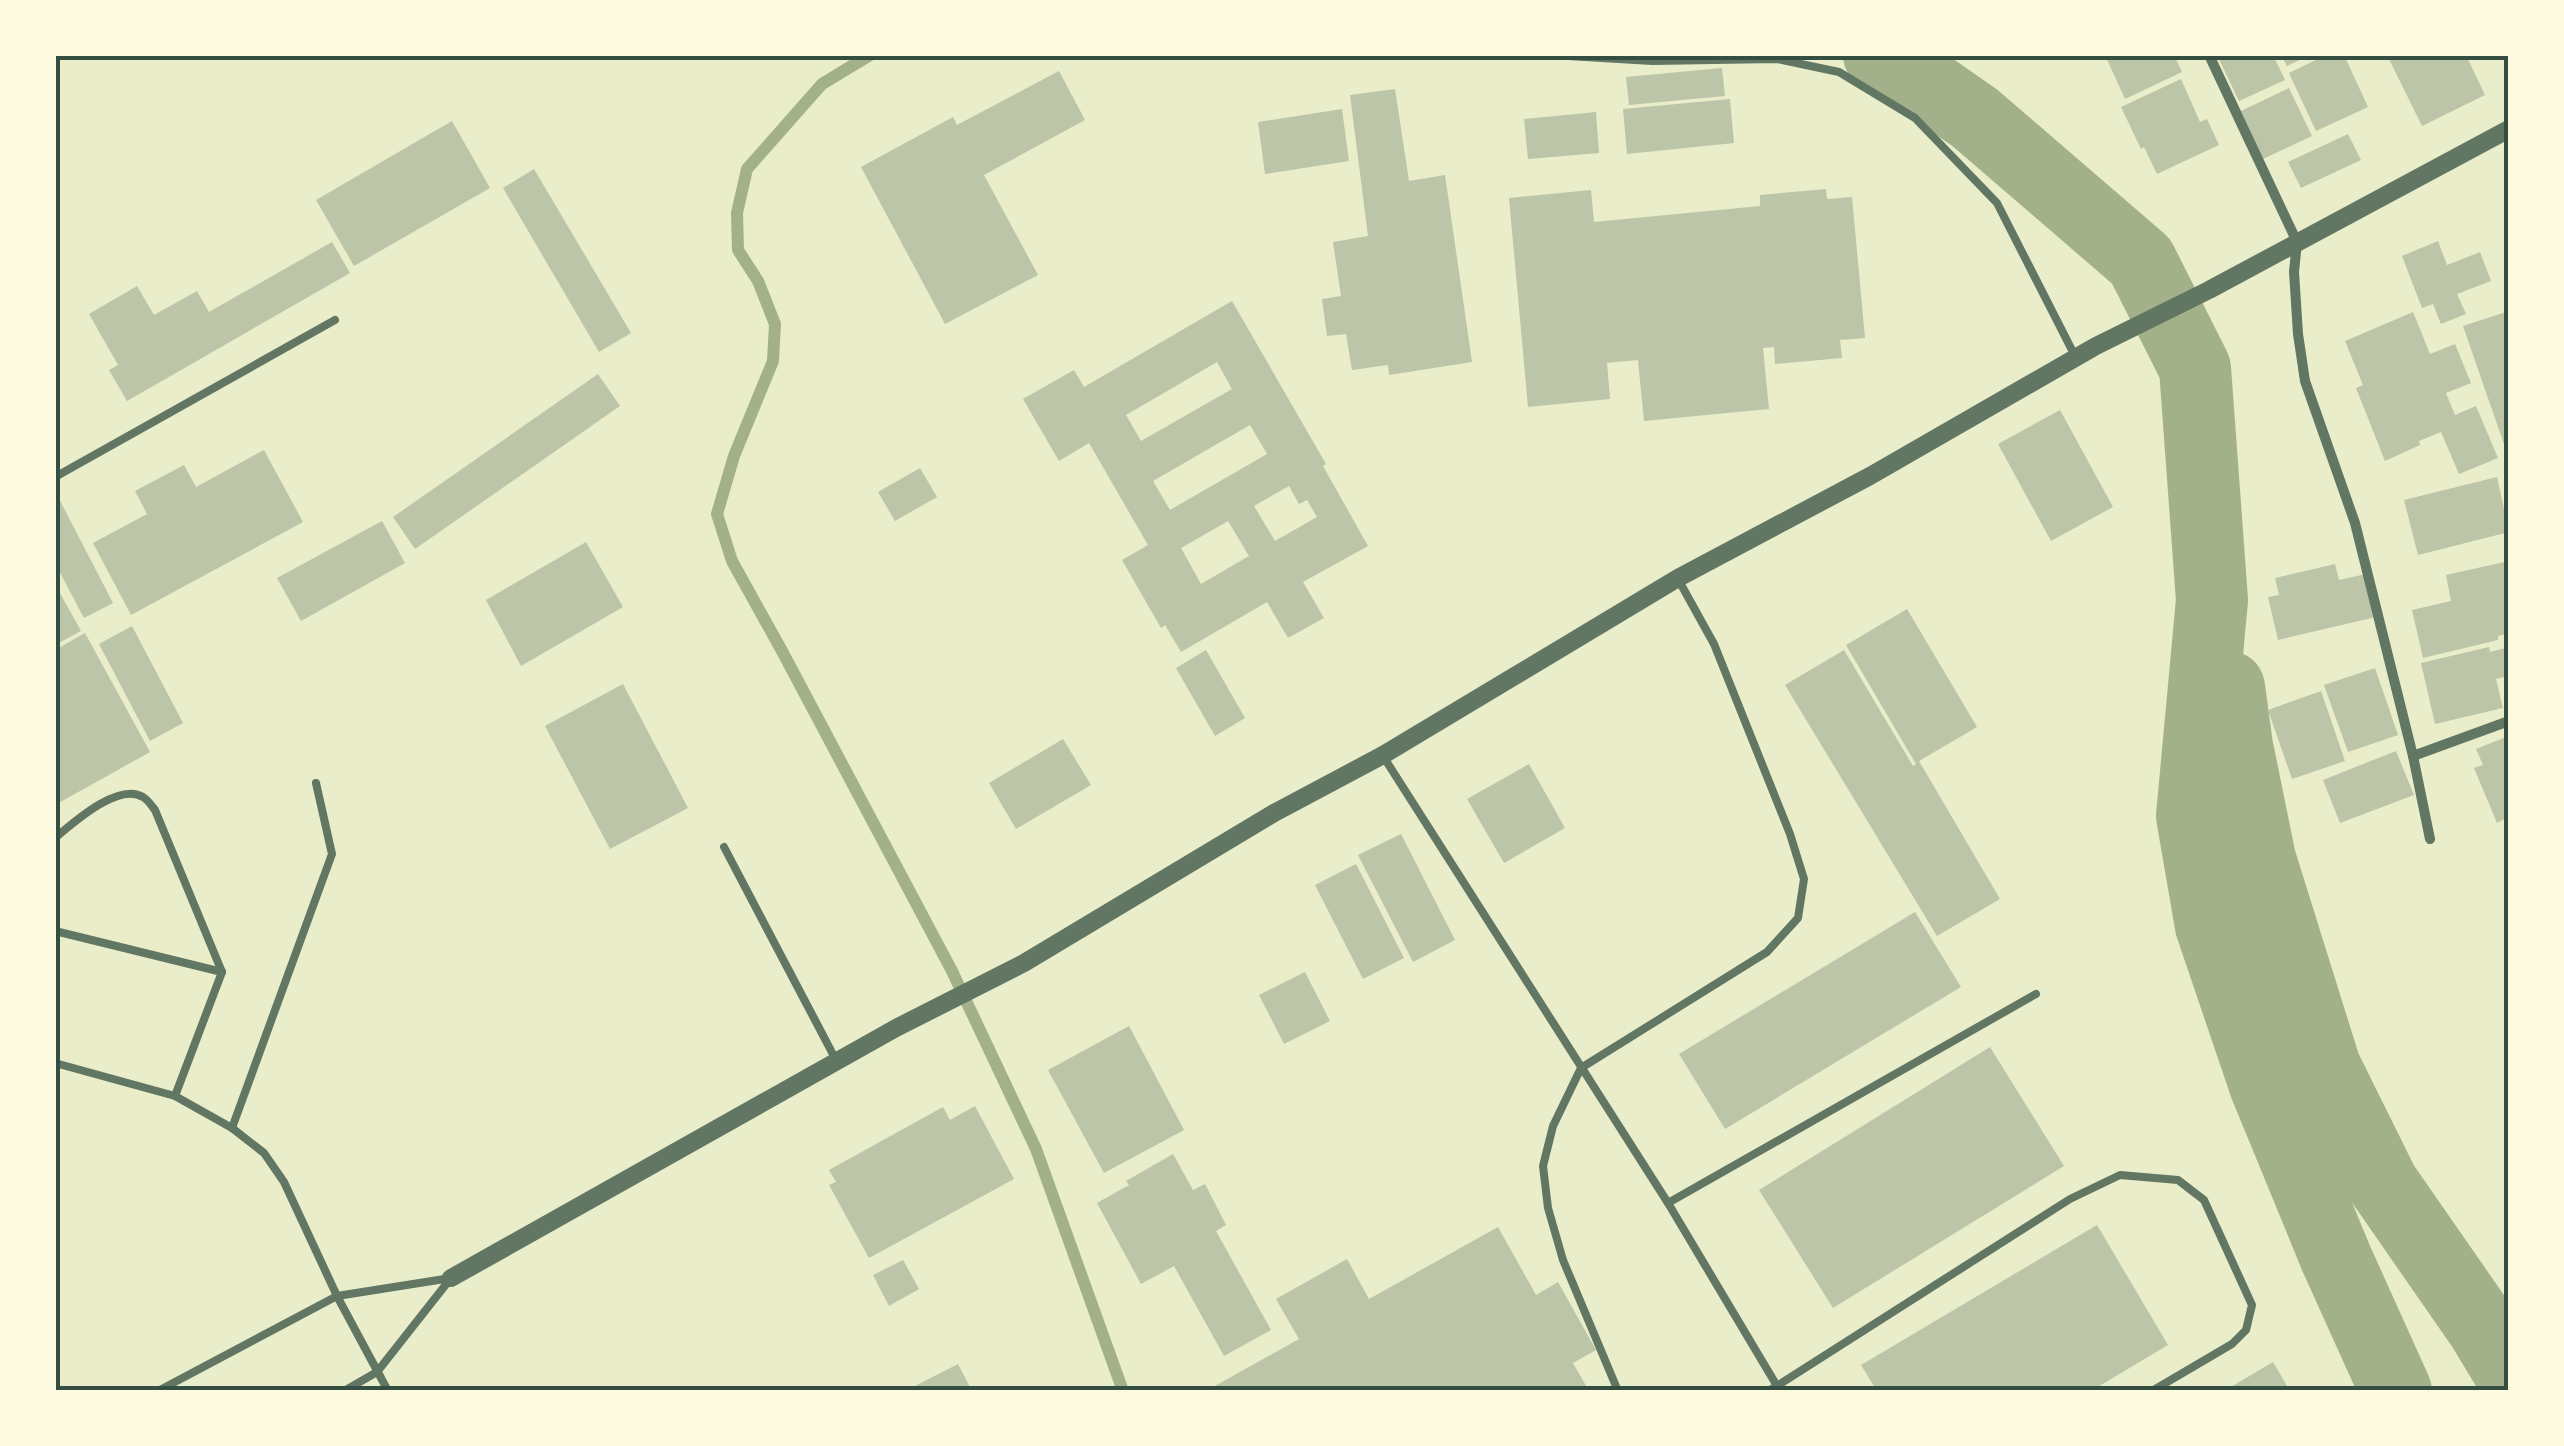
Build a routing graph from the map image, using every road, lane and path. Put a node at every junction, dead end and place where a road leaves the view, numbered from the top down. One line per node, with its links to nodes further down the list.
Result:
1 (1551, 55): 6 (lane)
2 (2209, 55): 4 (street)
3 (2509, 129): 4 (street)
4 (2296, 242): 6 (street); 11 (street)
5 (336, 320): 7 (lane)
6 (2076, 358): 8 (street)
7 (55, 477)
8 (1678, 578): 10 (street); 21 (lane)
9 (2509, 721): 11 (street)
10 (1383, 755): 19 (street); 21 (lane)
11 (2413, 756): 14 (street)
12 (316, 783): 23 (lane)
13 (55, 838): 17 (lane)
14 (2430, 839)
15 (724, 847): 19 (lane)
16 (55, 931): 17 (lane)
17 (222, 972): 22 (lane)
18 (2036, 994): 24 (lane)
19 (837, 1062): 25 (street)
20 (55, 1063): 22 (lane)
21 (1580, 1068): 24 (lane); 32 (lane)
22 (175, 1096): 23 (lane)
23 (232, 1128): 26 (lane)
24 (1668, 1204): 28 (lane)
25 (451, 1278): 26 (lane); 27 (lane)
26 (337, 1296): 27 (lane); 29 (lane)
27 (377, 1372): 30 (lane); 31 (lane)
28 (1775, 1389): 33 (lane)
29 (158, 1391)
30 (344, 1391)
31 (388, 1391)
32 (1618, 1391)
33 (2152, 1391)

